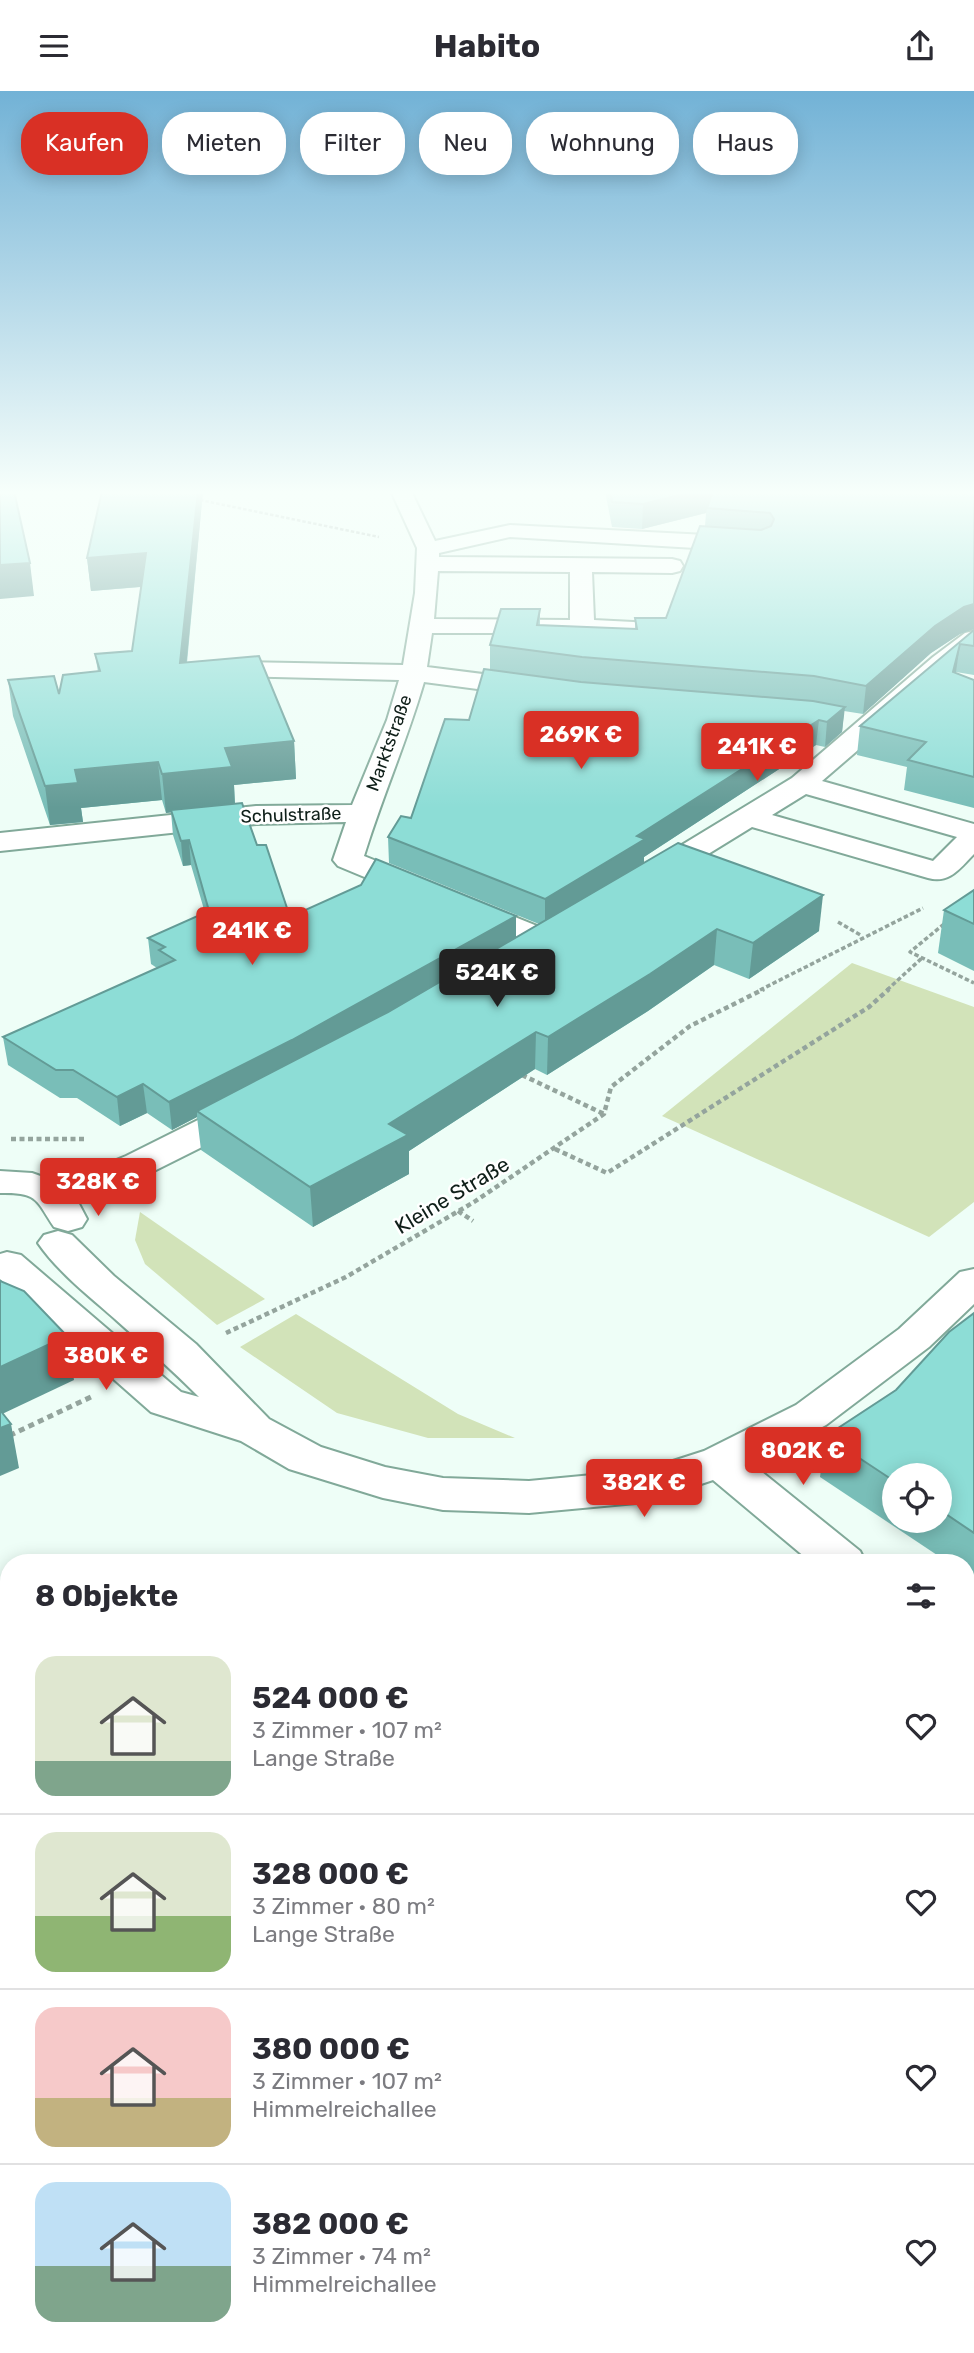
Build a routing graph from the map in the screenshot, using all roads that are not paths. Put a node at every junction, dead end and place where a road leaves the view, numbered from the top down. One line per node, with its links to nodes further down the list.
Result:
1 (424, 597): 3 (street, Marktstraße)
2 (582, 597): 4 (street)
3 (421, 626): 4 (street); 8 (street, Marktstraße)
4 (582, 628): 5 (street)
5 (645, 628)
6 (974, 638): 11 (street)
7 (239, 669): 8 (street)
8 (414, 673): 9 (street, Marktstraße); 13 (street, Marktstraße)
9 (555, 691)
10 (835, 719): 11 (street)
11 (871, 726): 12 (street)
12 (802, 785): 14 (street); 15 (street)
13 (363, 813): 16 (street, Schulstraße); 18 (street, Schulstraße)
14 (749, 817): 15 (street); 17 (street)
15 (974, 835)
16 (0, 842)
17 (622, 895)
18 (511, 961)
19 (273, 1097): 21 (street)
20 (0, 1182): 21 (street)
21 (57, 1197): 22 (street)
22 (58, 1243): 23 (street); 25 (street)
23 (3, 1265): 25 (street)
24 (974, 1281): 26 (street)
25 (256, 1430): 26 (street)
26 (720, 1462): 27 (street)
27 (832, 1554)

